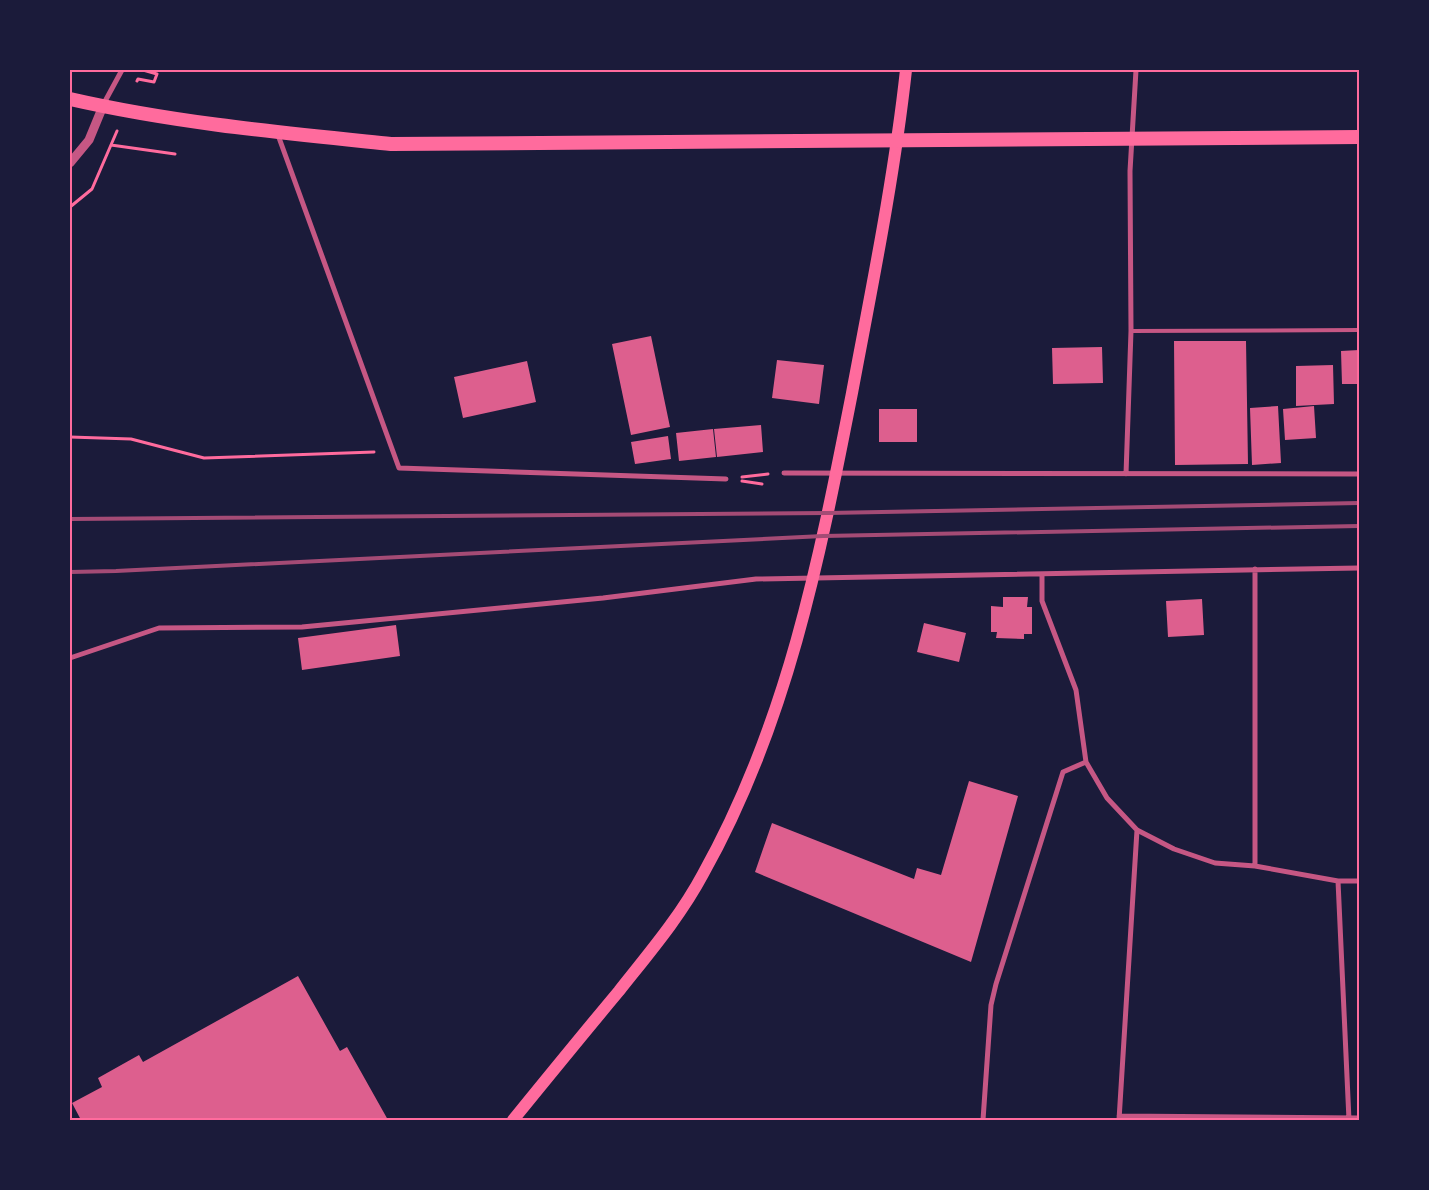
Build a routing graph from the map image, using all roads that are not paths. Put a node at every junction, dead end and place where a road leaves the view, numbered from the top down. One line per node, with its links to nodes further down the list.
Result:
1 (122, 70): 5 (street)
2 (906, 70): 8 (main road)
3 (1136, 70): 9 (street)
4 (70, 98): 5 (highway)
5 (103, 106): 6 (highway); 10 (street)
6 (277, 132): 8 (highway); 17 (street)
7 (1359, 137): 9 (highway)
8 (898, 139): 9 (highway); 14 (main road)
9 (1131, 139): 12 (street)
10 (70, 163)
11 (1359, 330): 12 (lane)
12 (1131, 331): 15 (street)
13 (784, 473): 14 (street)
14 (836, 474): 15 (street); 21 (main road)
15 (1126, 474): 16 (street)
16 (1359, 474)
17 (726, 479)
18 (1359, 568): 19 (street)
19 (1256, 569): 20 (street); 25 (street)
20 (1042, 575): 21 (street); 23 (street)
21 (814, 579): 22 (street); 31 (main road)
22 (70, 658)
23 (1086, 762): 24 (street); 32 (street)
24 (1137, 830): 25 (street); 28 (street)
25 (1255, 866): 26 (street)
26 (1338, 881): 27 (street); 30 (street)
27 (1359, 881)
28 (1119, 1118): 30 (street)
29 (1359, 1118): 30 (street)
30 (1349, 1119)
31 (513, 1120)
32 (983, 1120)

